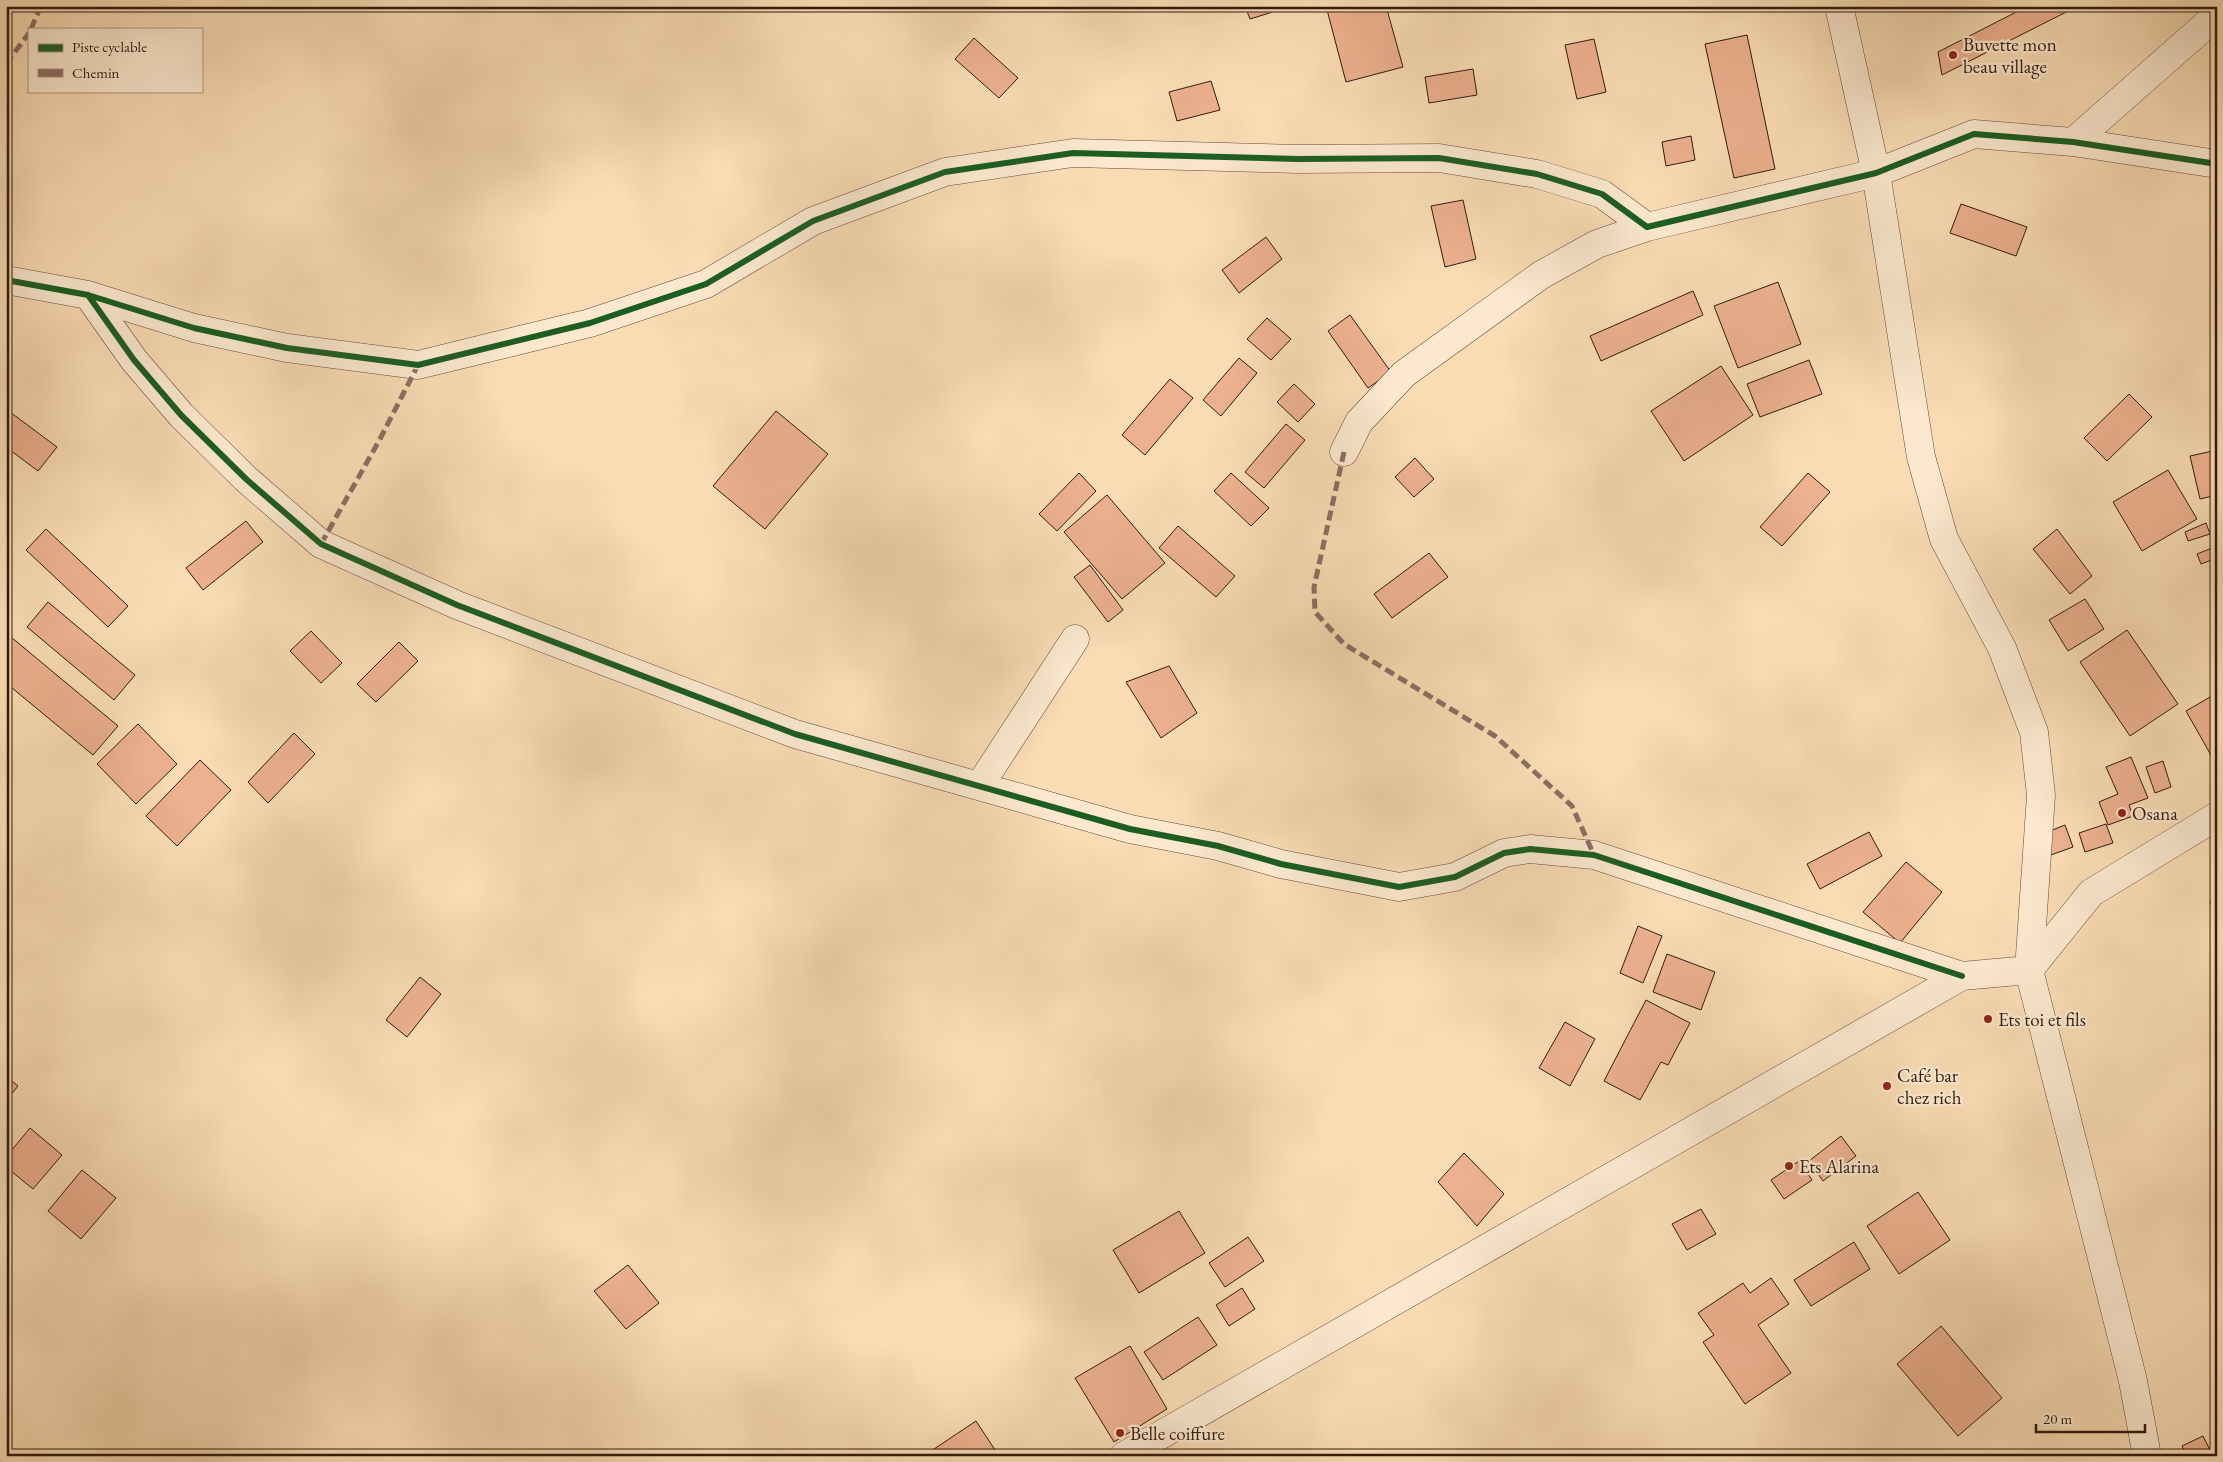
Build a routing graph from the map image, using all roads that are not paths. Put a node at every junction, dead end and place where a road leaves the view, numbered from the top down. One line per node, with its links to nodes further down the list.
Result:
1 (1839, 6): 5 (street)
2 (2217, 15): 3 (street)
3 (2073, 142): 4 (street); 5 (street)
4 (2217, 164)
5 (1876, 173): 6 (street); 13 (street)
6 (1648, 227): 8 (street); 9 (street)
7 (6, 280): 8 (street)
8 (88, 295): 11 (street)
9 (1344, 452)
10 (1075, 639): 11 (street)
11 (980, 785): 14 (street)
12 (2217, 816): 13 (street)
13 (2029, 970): 14 (street); 16 (street)
14 (1962, 976): 15 (street)
15 (1124, 1456)
16 (2147, 1456)

